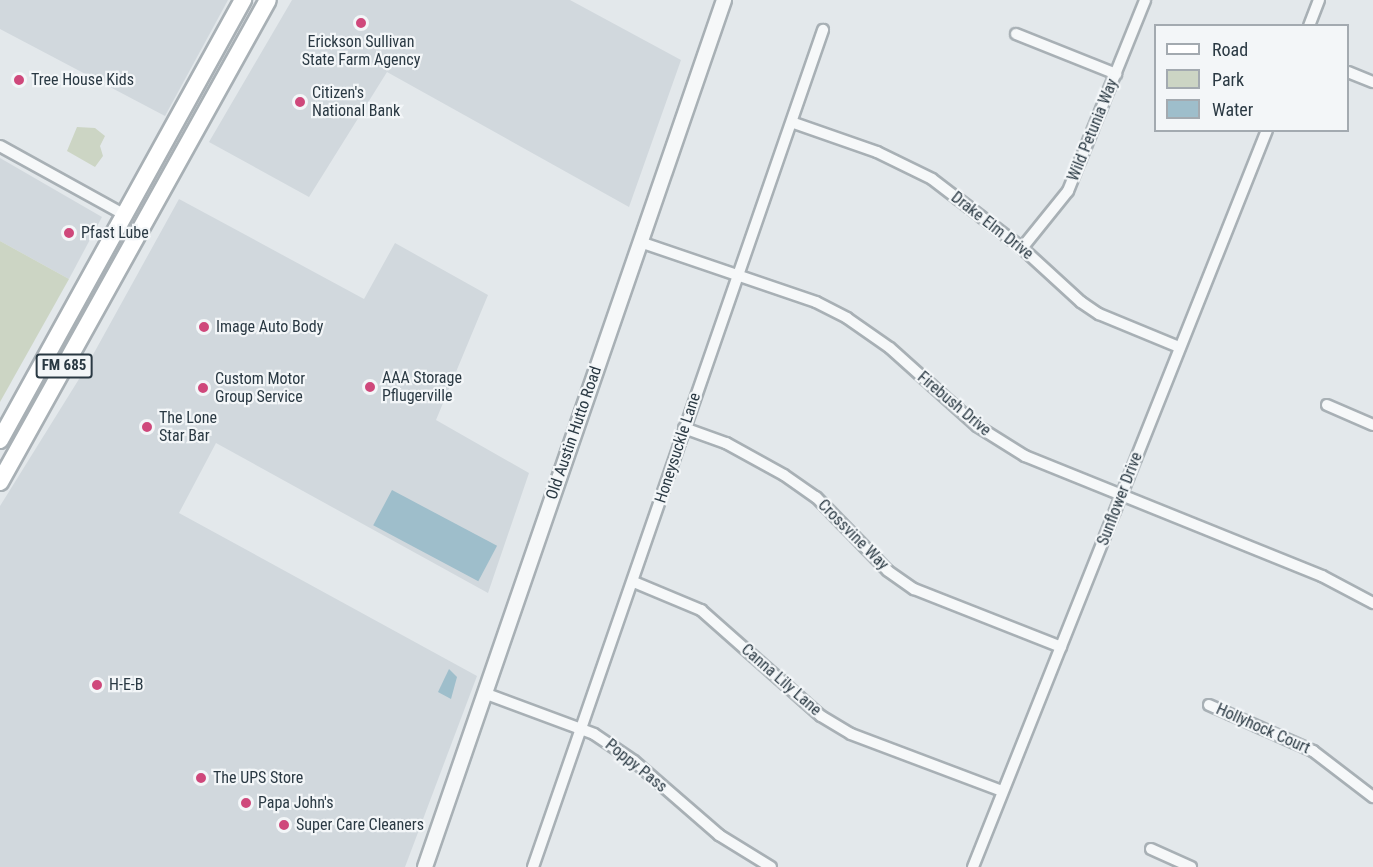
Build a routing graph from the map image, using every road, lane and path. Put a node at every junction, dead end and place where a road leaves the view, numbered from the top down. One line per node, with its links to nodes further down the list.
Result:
1 (243, 0): 15 (main road, FM 685)
2 (268, 0): 21 (main road, FM 685)
3 (724, 0): 16 (street, Old Austin Hutto Road)
4 (1145, 0): 10 (street, Wild Petunia Way)
5 (1319, 0): 6 (street)
6 (1310, 24)
7 (823, 30): 12 (street, Honeysuckle Lane)
8 (1016, 34): 10 (street)
9 (1349, 73): 11 (street)
10 (1116, 74): 17 (street, Wild Petunia Way)
11 (1373, 82)
12 (794, 123): 17 (street, Drake Elm Drive); 18 (street, Honeysuckle Lane)
13 (1266, 132): 20 (street, Sunflower Drive)
14 (0, 146): 15 (street)
15 (123, 214): 19 (main road, FM 685)
16 (640, 242): 18 (street, Firebush Drive); 31 (street, Old Austin Hutto Road)
17 (1022, 248): 20 (street, Drake Elm Drive)
18 (739, 276): 24 (street, Honeysuckle Lane); 27 (street, Firebush Drive)
19 (56, 338): 21 (street); 25 (main road, FM 685)
20 (1179, 347): 27 (street, Sunflower Drive)
21 (74, 349): 26 (main road, FM 685)
22 (1327, 405): 23 (street)
23 (1373, 425)
24 (684, 428): 28 (street, Honeysuckle Lane); 30 (street, Crossvine Way)
25 (0, 440)
26 (0, 482)
27 (1121, 497): 29 (street, Firebush Drive); 30 (street, Sunflower Drive)
28 (634, 582): 33 (street, Honeysuckle Lane); 34 (street, Canna Lily Lane)
29 (1373, 603)
30 (1061, 648): 34 (street, Sunflower Drive)
31 (484, 693): 33 (street, Poppy Pass); 37 (street, Old Austin Hutto Road)
32 (1209, 705): 35 (street, Hollyhock Court)
33 (582, 728): 38 (street, Honeysuckle Lane); 39 (street, Poppy Pass)
34 (1002, 791): 40 (street, Sunflower Drive)
35 (1373, 797)
36 (1151, 849): 41 (street)
37 (425, 867)
38 (533, 867)
39 (771, 867)
40 (973, 867)
41 (1191, 867)

